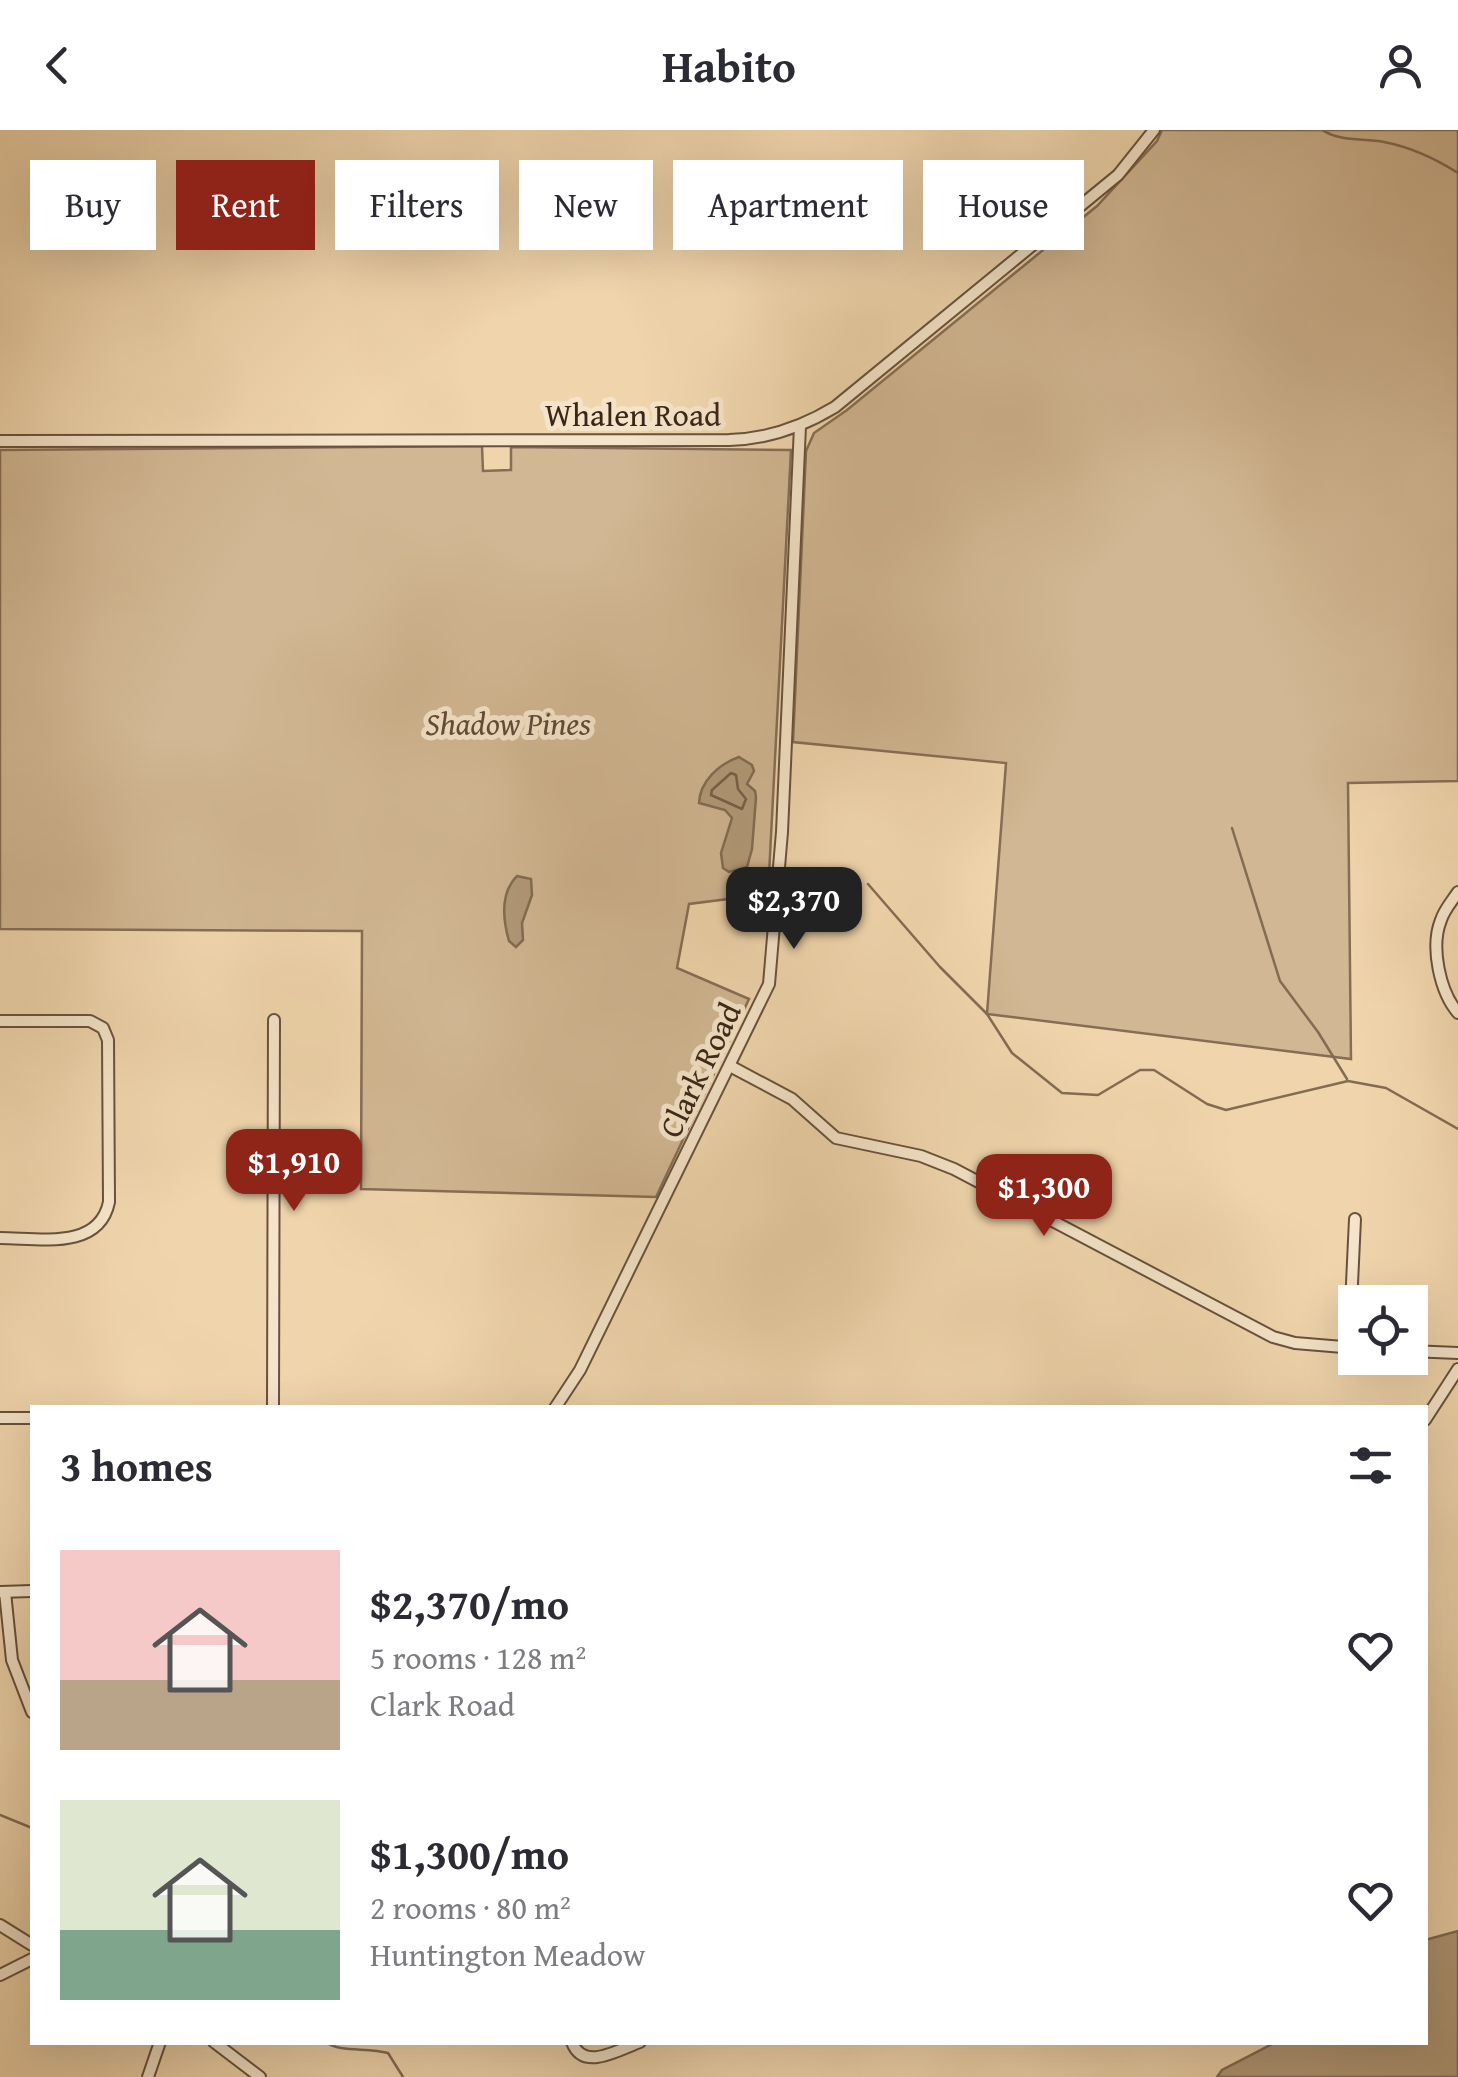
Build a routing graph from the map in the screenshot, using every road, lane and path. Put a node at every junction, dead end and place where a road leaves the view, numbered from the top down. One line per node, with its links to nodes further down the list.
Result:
1 (1154, 130): 2 (street, Whalen Road)
2 (800, 426): 3 (street, Whalen Road); 8 (street, Clark Road)
3 (0, 441)
4 (1458, 892): 5 (street)
5 (1458, 1014)
6 (0, 1020): 10 (street)
7 (274, 1020): 16 (street)
8 (730, 1066): 12 (street); 17 (street, Clark Road)
9 (1355, 1218): 11 (street)
10 (0, 1238)
11 (1353, 1285)
12 (1338, 1347)
13 (1428, 1352): 14 (street)
14 (1458, 1353)
15 (1458, 1369): 18 (street)
16 (273, 1405)
17 (557, 1405)
18 (1428, 1415)
19 (0, 1418): 20 (street)
20 (30, 1418)
21 (30, 1591): 22 (street)
22 (3, 1592): 23 (street)
23 (30, 1707)
24 (0, 1925): 25 (street)
25 (30, 1944)
26 (30, 1960): 27 (street)
27 (0, 1976)
28 (159, 2045): 32 (street)
29 (218, 2045): 33 (street)
30 (573, 2045): 31 (street)
31 (632, 2045)
32 (148, 2077)
33 (260, 2077)

